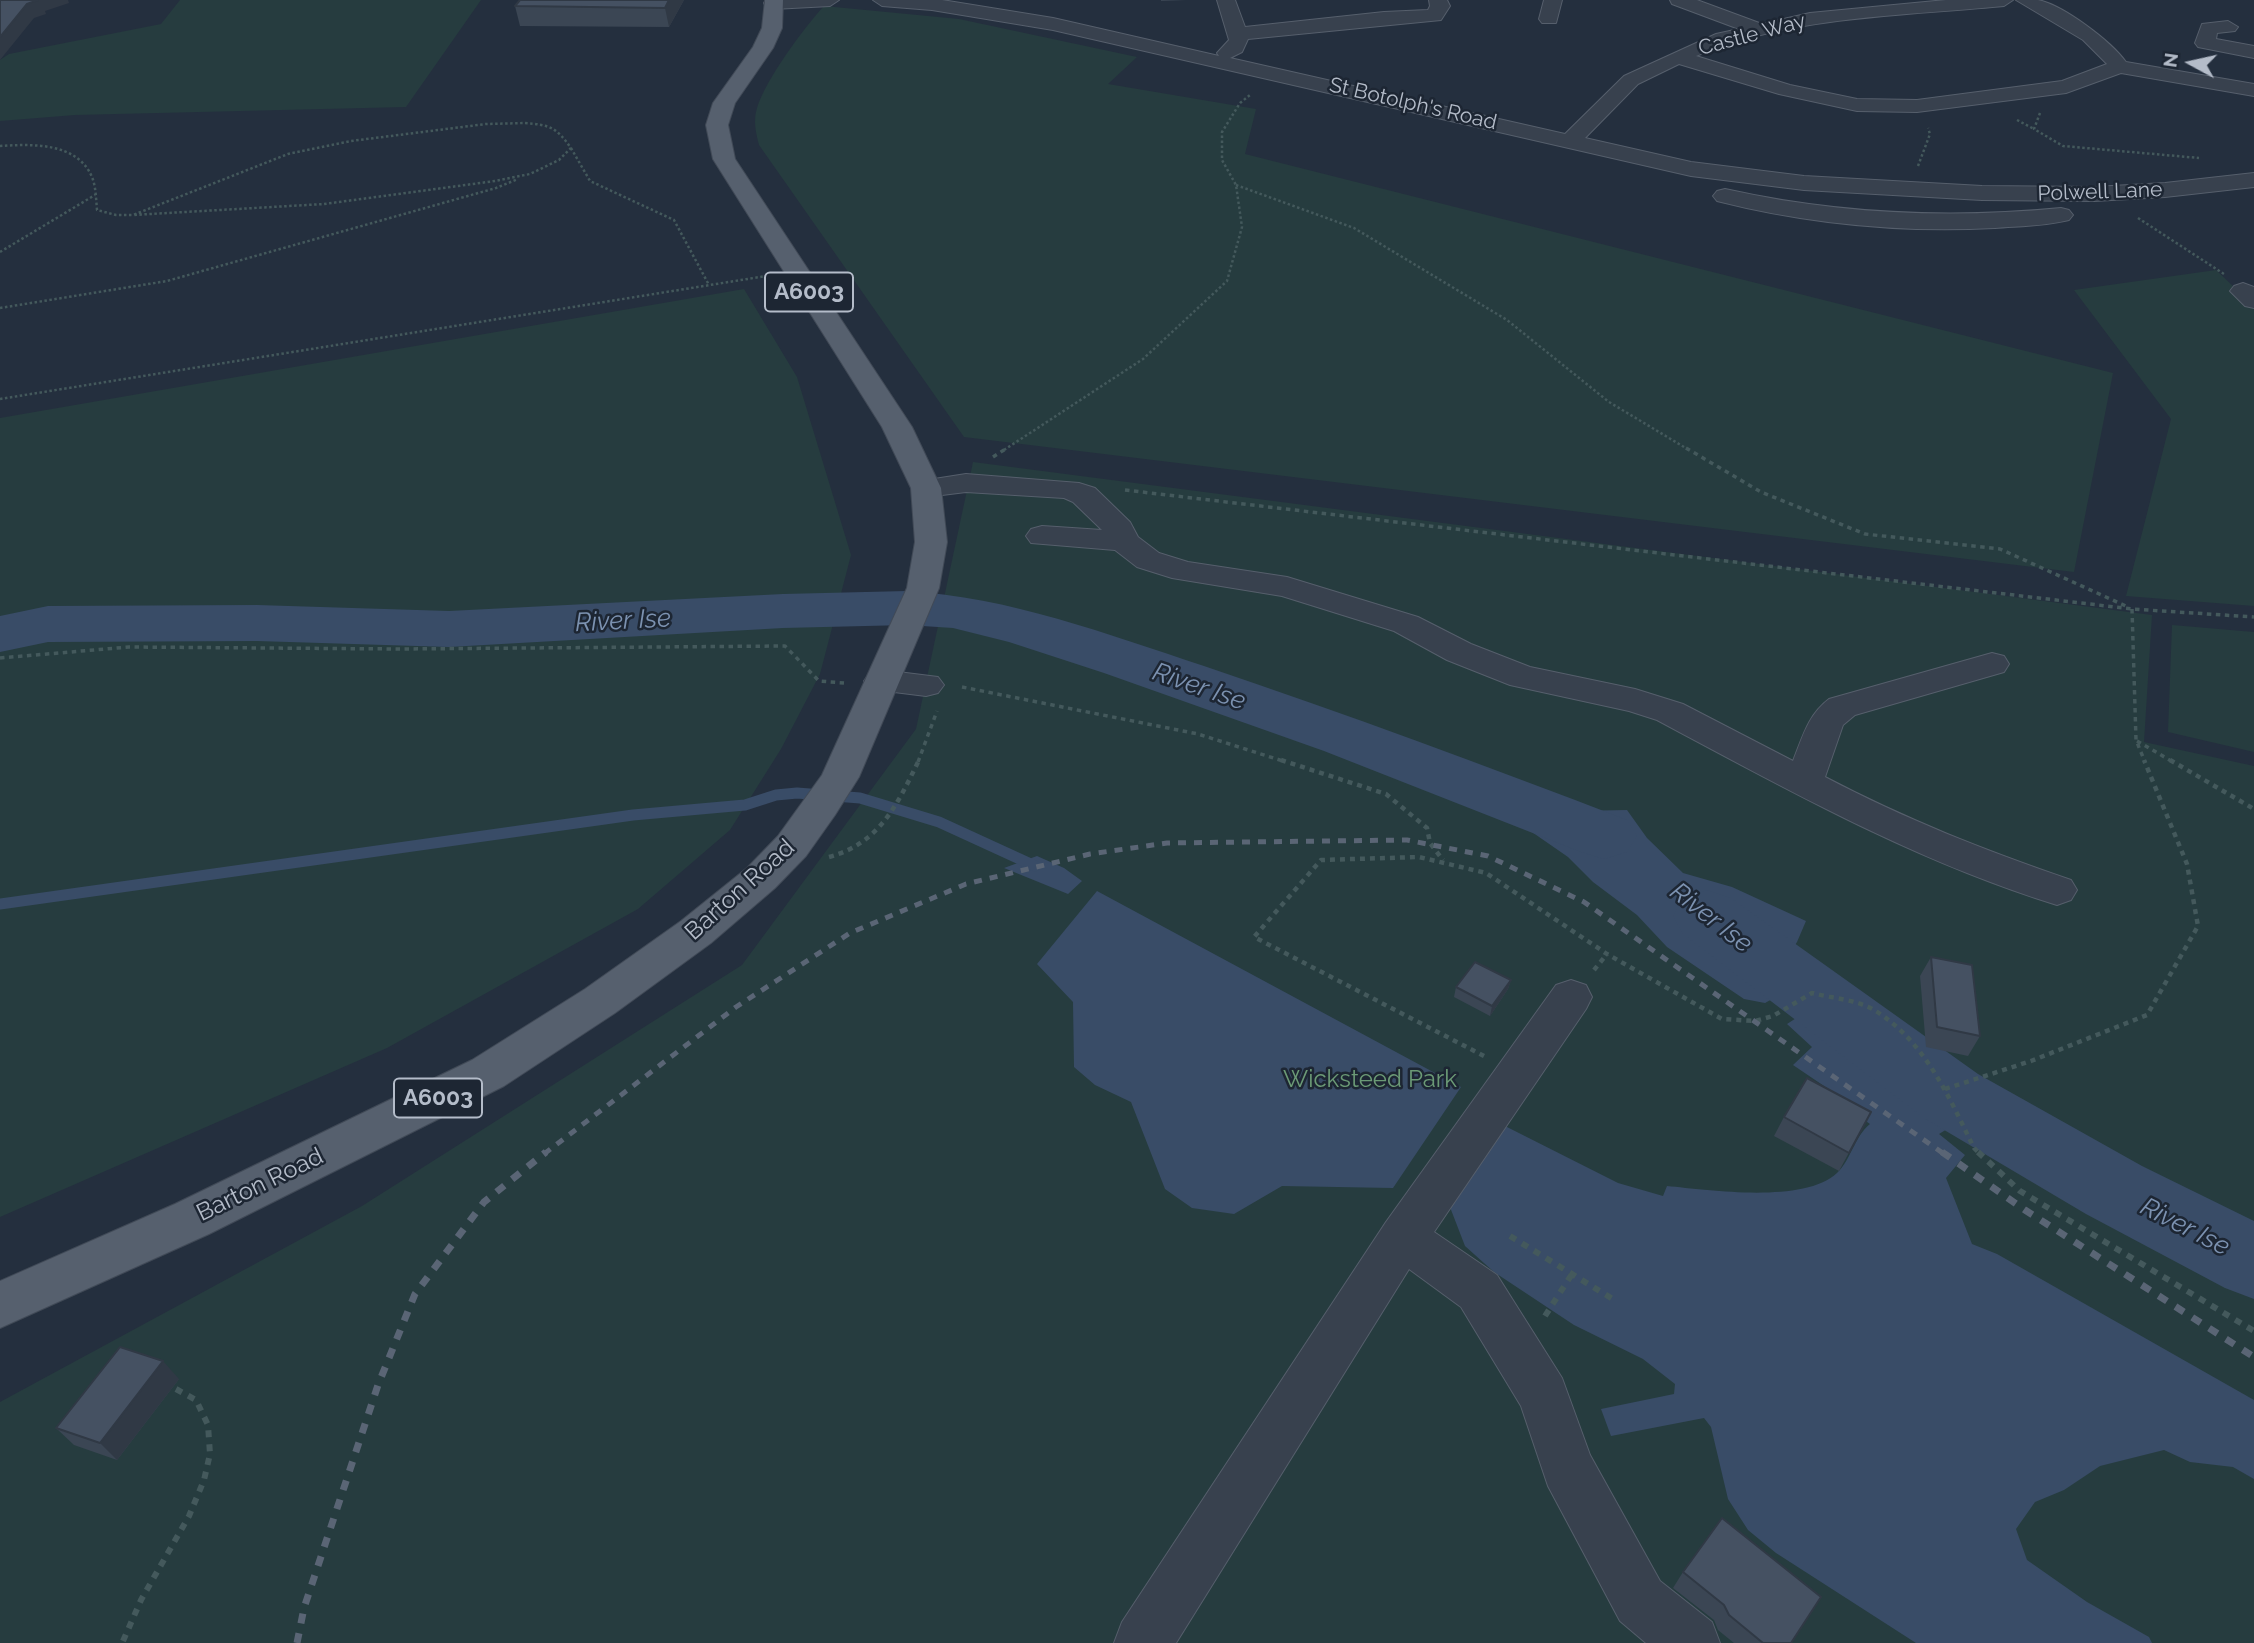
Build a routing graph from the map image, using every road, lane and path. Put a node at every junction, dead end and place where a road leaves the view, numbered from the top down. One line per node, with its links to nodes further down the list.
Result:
1 (830, 0): 8 (street)
2 (882, 0): 9 (street, St Botolph's Road)
3 (1226, 0): 14 (street)
4 (1438, 0): 14 (street)
5 (1679, 0): 13 (street)
6 (2004, 0): 13 (street, Castle Way)
7 (2025, 0): 19 (street)
8 (774, 1): 45 (main road, Barton Road / A6003)
9 (934, 2): 10 (street, St Botolph's Road)
10 (1002, 6): 18 (street, St Botolph's Road)
11 (2211, 6): 12 (street)
12 (2228, 27): 15 (street); 16 (street)
13 (1759, 29): 17 (street, Castle Way)
14 (1238, 34): 18 (street)
15 (2254, 36)
16 (2254, 52)
17 (1677, 57): 23 (street); 26 (street, Castle Way)
18 (1216, 59): 20 (street, St Botolph's Road)
19 (2119, 67): 21 (street); 22 (street)
20 (1279, 74): 26 (street, St Botolph's Road); 31 (path)
21 (2048, 89): 23 (street); 27 (path)
22 (2254, 90)
23 (1922, 105): 32 (path)
24 (0, 146): 34 (path)
25 (571, 148): 28 (path); 36 (path); 40 (path)
26 (1579, 148): 29 (street, St Botolph's Road)
27 (2202, 158)
28 (530, 174): 36 (path); 42 (path)
29 (1685, 176): 32 (street); 37 (street)
30 (2254, 180): 33 (street, Polwell Lane)
31 (1236, 185): 44 (path); 49 (path)
32 (1909, 190): 33 (street, Polwell Lane)
33 (1982, 193): 37 (street)
34 (95, 195): 36 (path); 38 (path)
35 (2122, 208): 37 (street); 41 (path)
36 (134, 215)
37 (2006, 221)
38 (0, 252)
39 (769, 276): 40 (path)
40 (709, 285): 43 (path)
41 (2249, 295)
42 (0, 308)
43 (0, 399)
44 (986, 461)
45 (926, 488): 46 (street); 53 (main road, Barton Road / A6003)
46 (1068, 489): 48 (street); 49 (path)
47 (1042, 536): 48 (street)
48 (1124, 541): 56 (street)
49 (2132, 609): 50 (path); 55 (path)
50 (2254, 617)
51 (0, 657): 53 (path)
52 (1992, 664): 56 (street)
53 (867, 682): 54 (street); 68 (main road, Barton Road / A6003)
54 (940, 693): 58 (path); 59 (path)
55 (2136, 740): 57 (path); 63 (path)
56 (1804, 782): 60 (street)
57 (2254, 809)
58 (877, 832)
59 (1443, 860): 62 (path); 63 (path)
60 (2057, 890)
61 (1571, 997): 62 (street)
62 (1517, 1074): 65 (street)
63 (1945, 1089): 70 (path)
64 (1510, 1236): 66 (path)
65 (1403, 1237): 73 (street); 74 (street)
66 (1572, 1274): 67 (path); 69 (path)
67 (1616, 1301)
68 (0, 1305)
69 (1545, 1316)
70 (2254, 1331)
71 (176, 1389): 72 (path)
72 (123, 1642)
73 (1143, 1643)
74 (1690, 1643)

